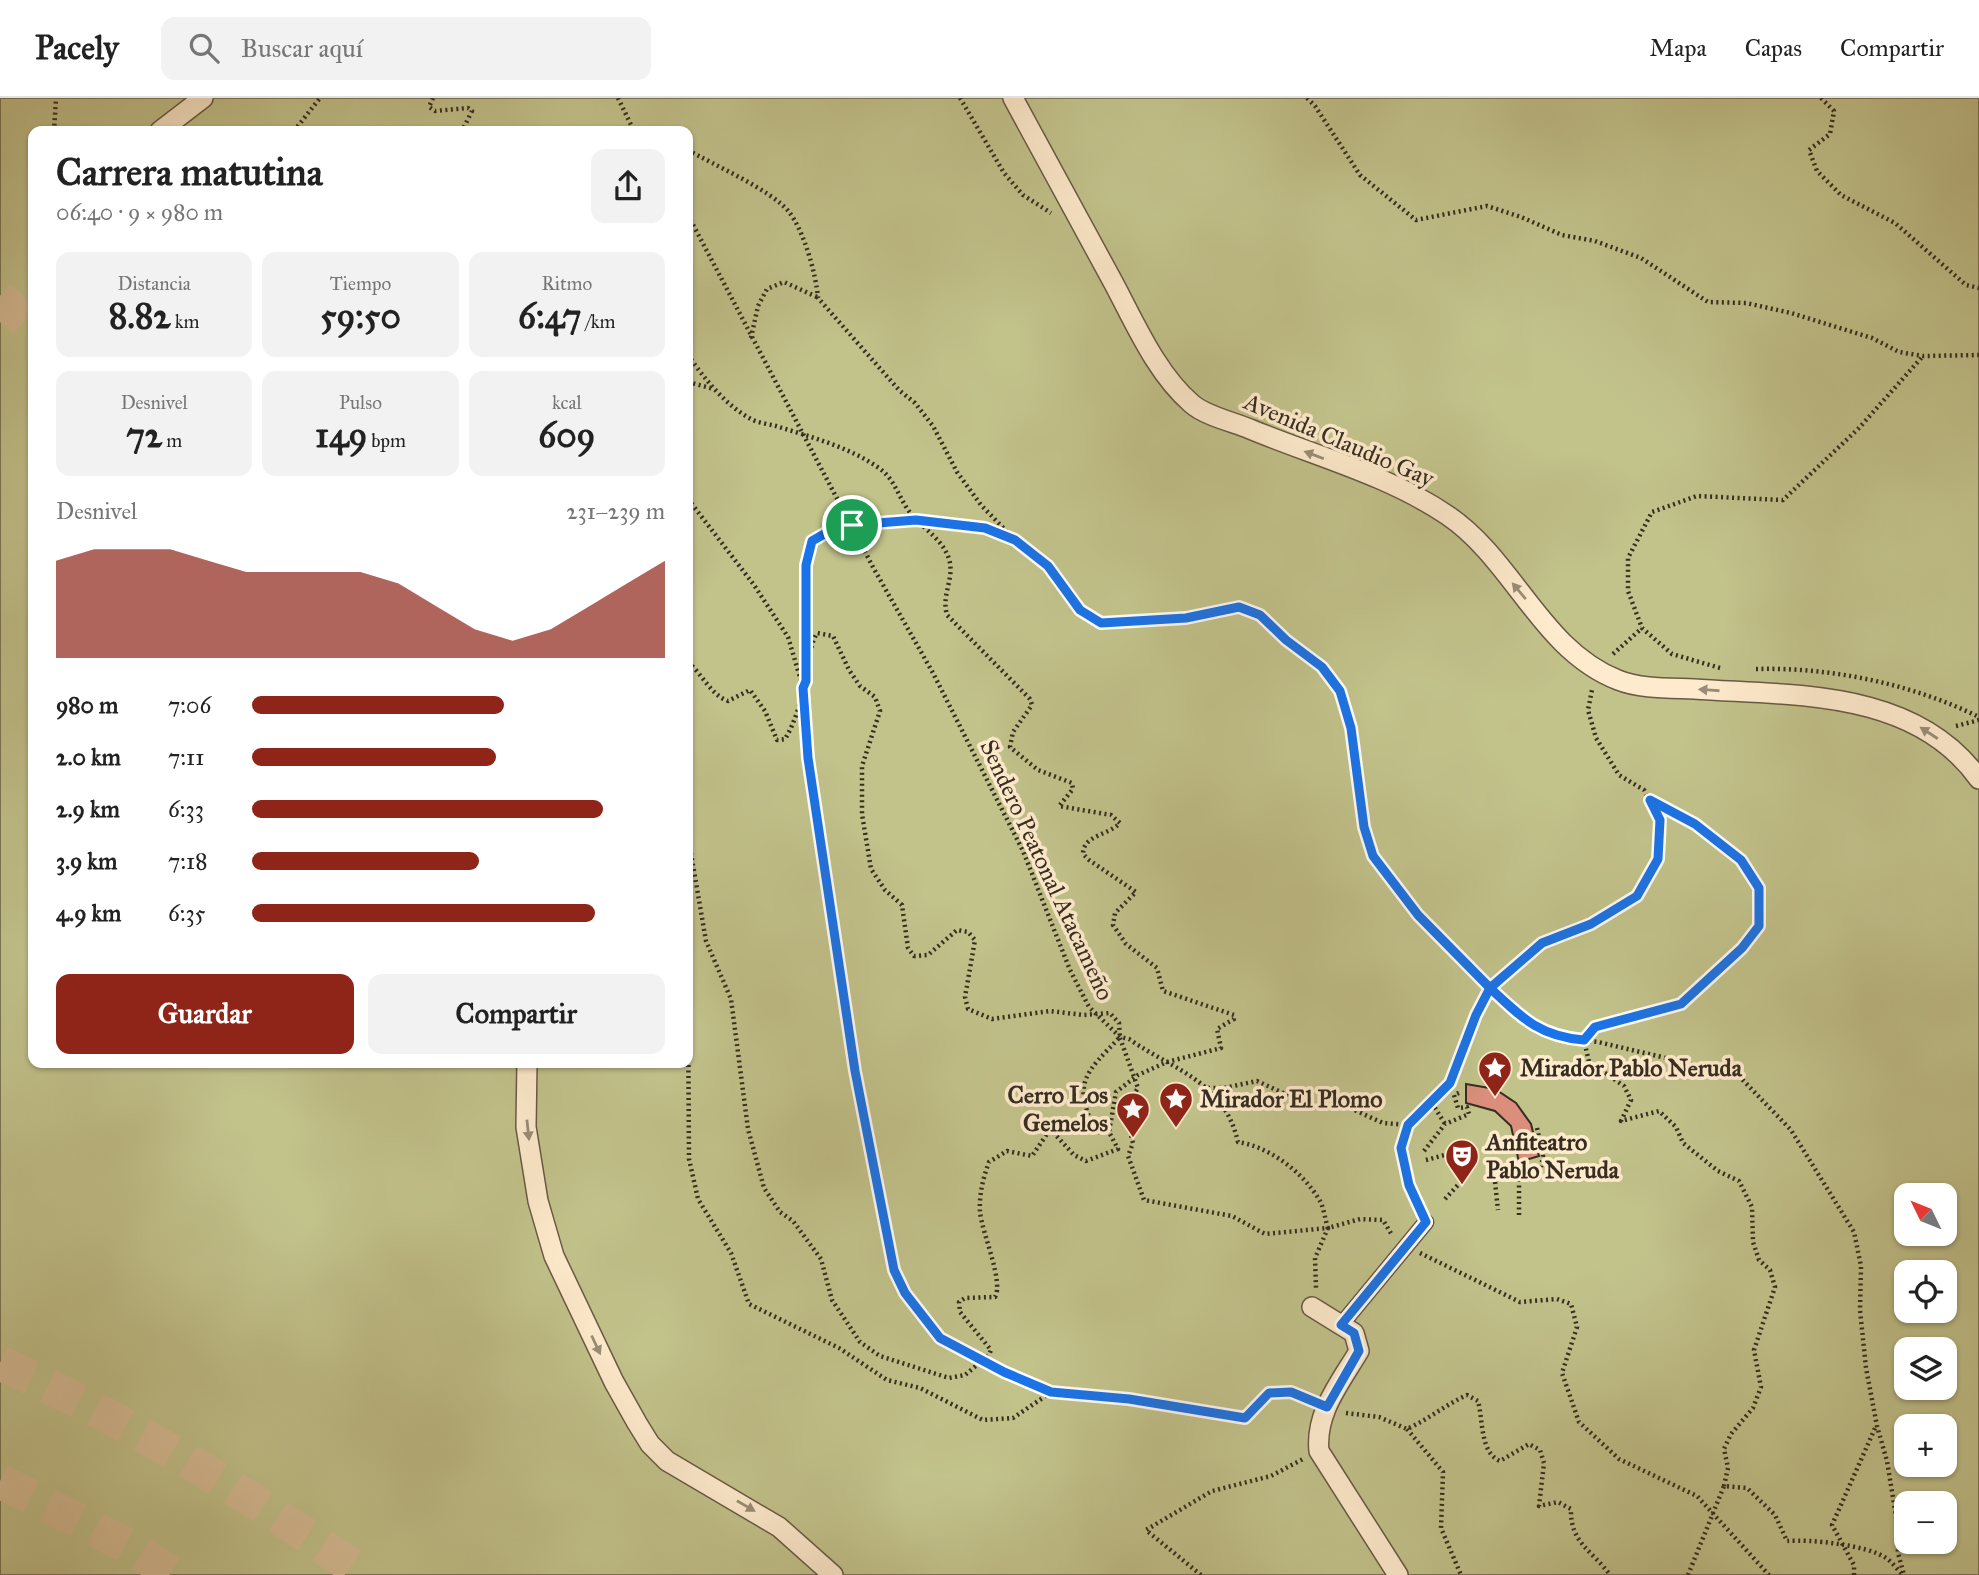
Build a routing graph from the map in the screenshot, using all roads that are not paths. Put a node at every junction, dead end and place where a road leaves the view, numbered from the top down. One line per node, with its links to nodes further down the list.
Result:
1 (203, 98): 3 (street)
2 (1013, 98): 4 (street, Avenida Claudio Gay, one-way to 2)
3 (167, 126)
4 (1979, 779)
5 (527, 1068): 9 (street, one-way to 9)
6 (1426, 1222): 8 (street)
7 (1312, 1307): 8 (street)
8 (1341, 1325): 10 (street)
9 (833, 1575)
10 (1398, 1575)

